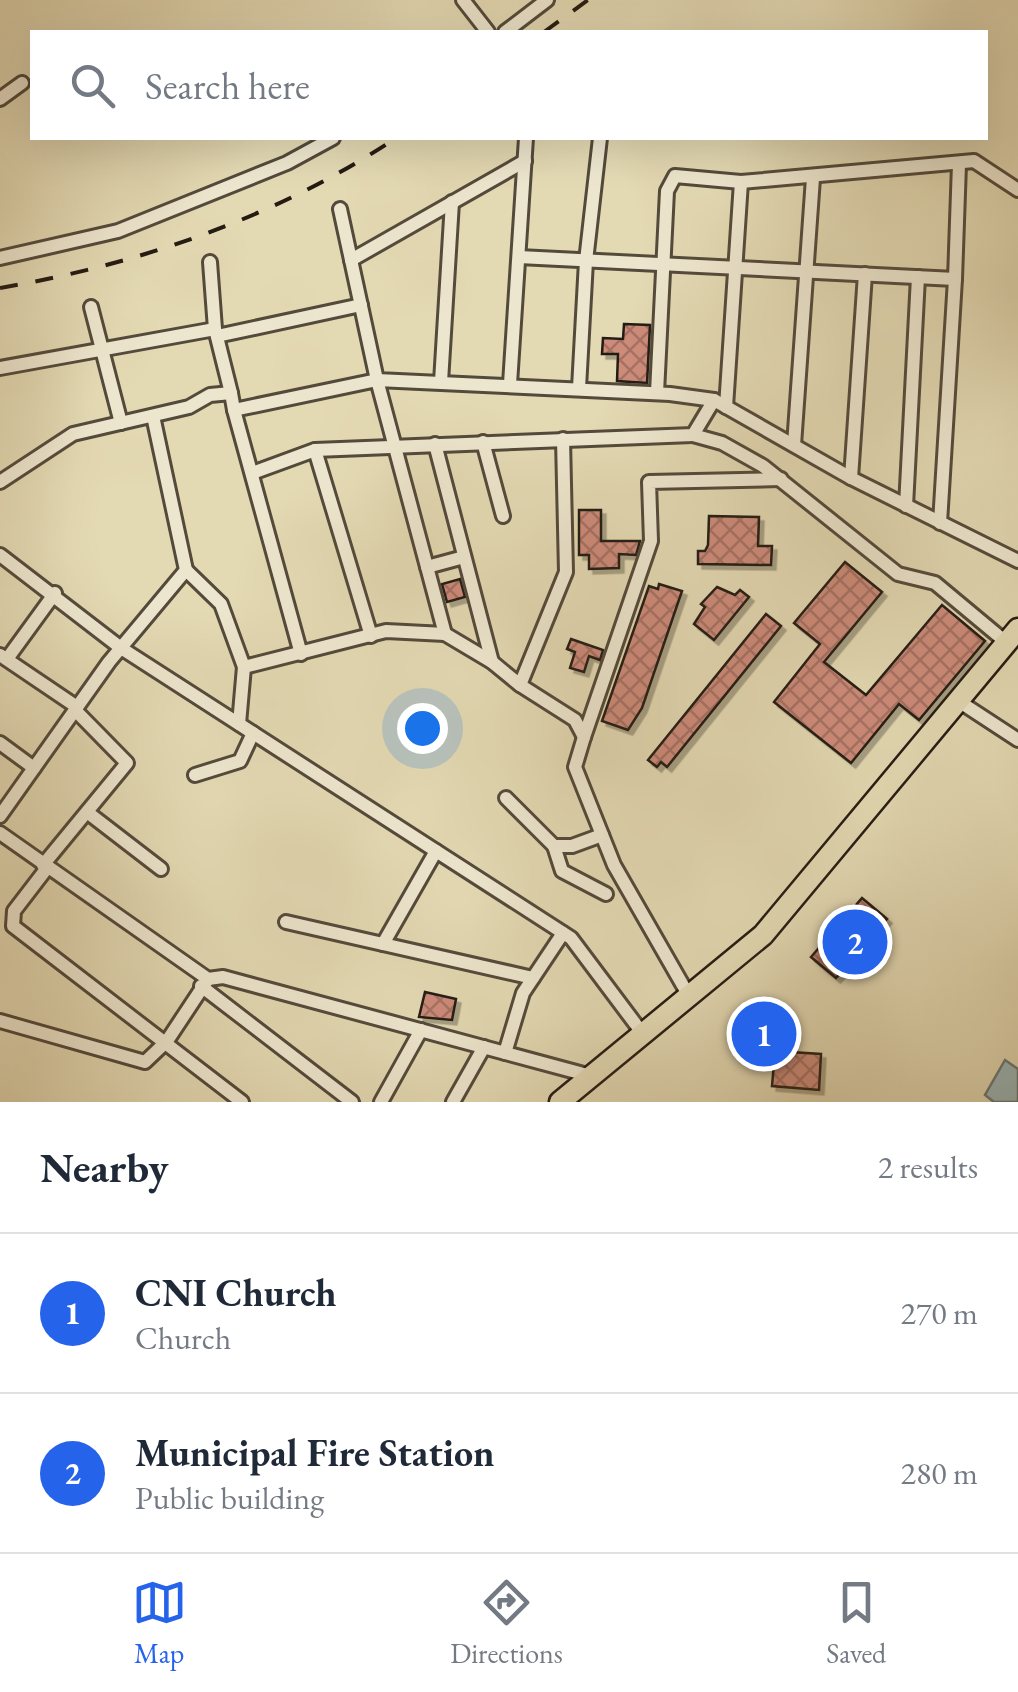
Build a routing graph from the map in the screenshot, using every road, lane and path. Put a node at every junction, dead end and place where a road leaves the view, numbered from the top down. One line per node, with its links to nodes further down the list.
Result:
1 (462, 0): 3 (street)
2 (547, 0): 4 (street)
3 (486, 30)
4 (507, 30)
5 (22, 83): 6 (street)
6 (0, 98)
7 (329, 140): 17 (street)
8 (526, 140): 10 (street)
9 (600, 140): 20 (street)
10 (525, 161): 15 (street); 18 (street)
11 (958, 164): 12 (street); 14 (street); 27 (street)
12 (813, 178): 13 (street); 24 (street)
13 (742, 182): 22 (street); 23 (street)
14 (1018, 190)
15 (452, 202): 19 (street); 34 (street)
16 (340, 209): 19 (street)
17 (0, 258)
18 (518, 258): 20 (street); 35 (street)
19 (351, 260): 28 (street)
20 (586, 261): 22 (street); 36 (street)
21 (210, 262): 30 (street)
22 (663, 266): 23 (street); 38 (street)
23 (738, 266): 24 (street); 39 (street)
24 (809, 270): 25 (street); 48 (street)
25 (865, 274): 26 (street); 51 (street)
26 (918, 277): 27 (street); 54 (street)
27 (955, 280): 56 (street)
28 (361, 305): 30 (street); 33 (street)
29 (91, 308): 31 (street)
30 (216, 332): 31 (street); 37 (street)
31 (101, 348): 32 (street); 42 (street)
32 (0, 368)
33 (377, 380): 34 (street); 40 (street); 47 (street)
34 (440, 382): 35 (street)
35 (510, 384): 36 (street)
36 (579, 388): 38 (street)
37 (230, 393): 40 (street); 41 (street)
38 (657, 393): 39 (street)
39 (720, 404): 43 (street); 48 (street)
40 (234, 410): 50 (street)
41 (153, 416): 42 (street); 61 (street)
42 (121, 423): 53 (street)
43 (694, 435): 44 (street); 52 (street)
44 (562, 439): 45 (street); 71 (street)
45 (484, 442): 46 (street); 55 (street)
46 (435, 444): 47 (street); 58 (street)
47 (394, 446): 49 (street); 60 (street)
48 (794, 446): 51 (street)
49 (315, 450): 50 (street); 64 (street)
50 (252, 473): 67 (street)
51 (851, 478): 54 (street)
52 (782, 479): 65 (street); 76 (street)
53 (0, 482)
54 (906, 506): 56 (street)
55 (503, 516)
56 (940, 523): 59 (street)
57 (0, 555): 62 (street)
58 (464, 557): 60 (street); 69 (street)
59 (1018, 562)
60 (427, 567): 63 (street)
61 (186, 570): 66 (street); 70 (street)
62 (56, 594): 66 (street); 68 (street)
63 (445, 634): 64 (street); 69 (street)
64 (371, 636): 67 (street)
65 (1012, 636): 72 (main road)
66 (121, 648): 73 (street); 74 (street)
67 (301, 654): 70 (street)
68 (3, 657): 73 (street)
69 (492, 662): 71 (street)
70 (244, 667): 74 (street)
71 (520, 685): 76 (street)
72 (960, 702): 77 (street); 96 (main road)
73 (76, 709): 79 (street); 82 (street)
74 (239, 724): 75 (street)
75 (253, 733): 80 (street); 87 (street)
76 (584, 736): 85 (street)
77 (1018, 740)
78 (0, 742): 79 (street)
79 (34, 768): 83 (street)
80 (195, 775)
81 (506, 798): 86 (street)
82 (86, 812): 88 (street); 89 (street)
83 (0, 816)
84 (0, 833): 88 (street)
85 (602, 834): 86 (street); 96 (street)
86 (554, 846): 90 (street)
87 (436, 851): 92 (street); 93 (street)
88 (45, 867): 95 (street); 100 (street)
89 (161, 869)
90 (606, 894)
91 (286, 922): 93 (street)
92 (564, 933): 94 (street); 99 (street)
93 (383, 944): 94 (street)
94 (533, 978): 102 (street)
95 (205, 982): 98 (street); 100 (street); 105 (street)
96 (689, 996): 99 (main road)
97 (0, 1020): 100 (street)
98 (421, 1030): 101 (street); 106 (street)
99 (643, 1034): 103 (main road)
100 (166, 1041): 104 (street)
101 (484, 1047): 102 (street); 107 (street)
102 (505, 1053): 103 (street)
103 (576, 1092)
104 (242, 1102)
105 (352, 1102)
106 (381, 1102)
107 (453, 1102)

